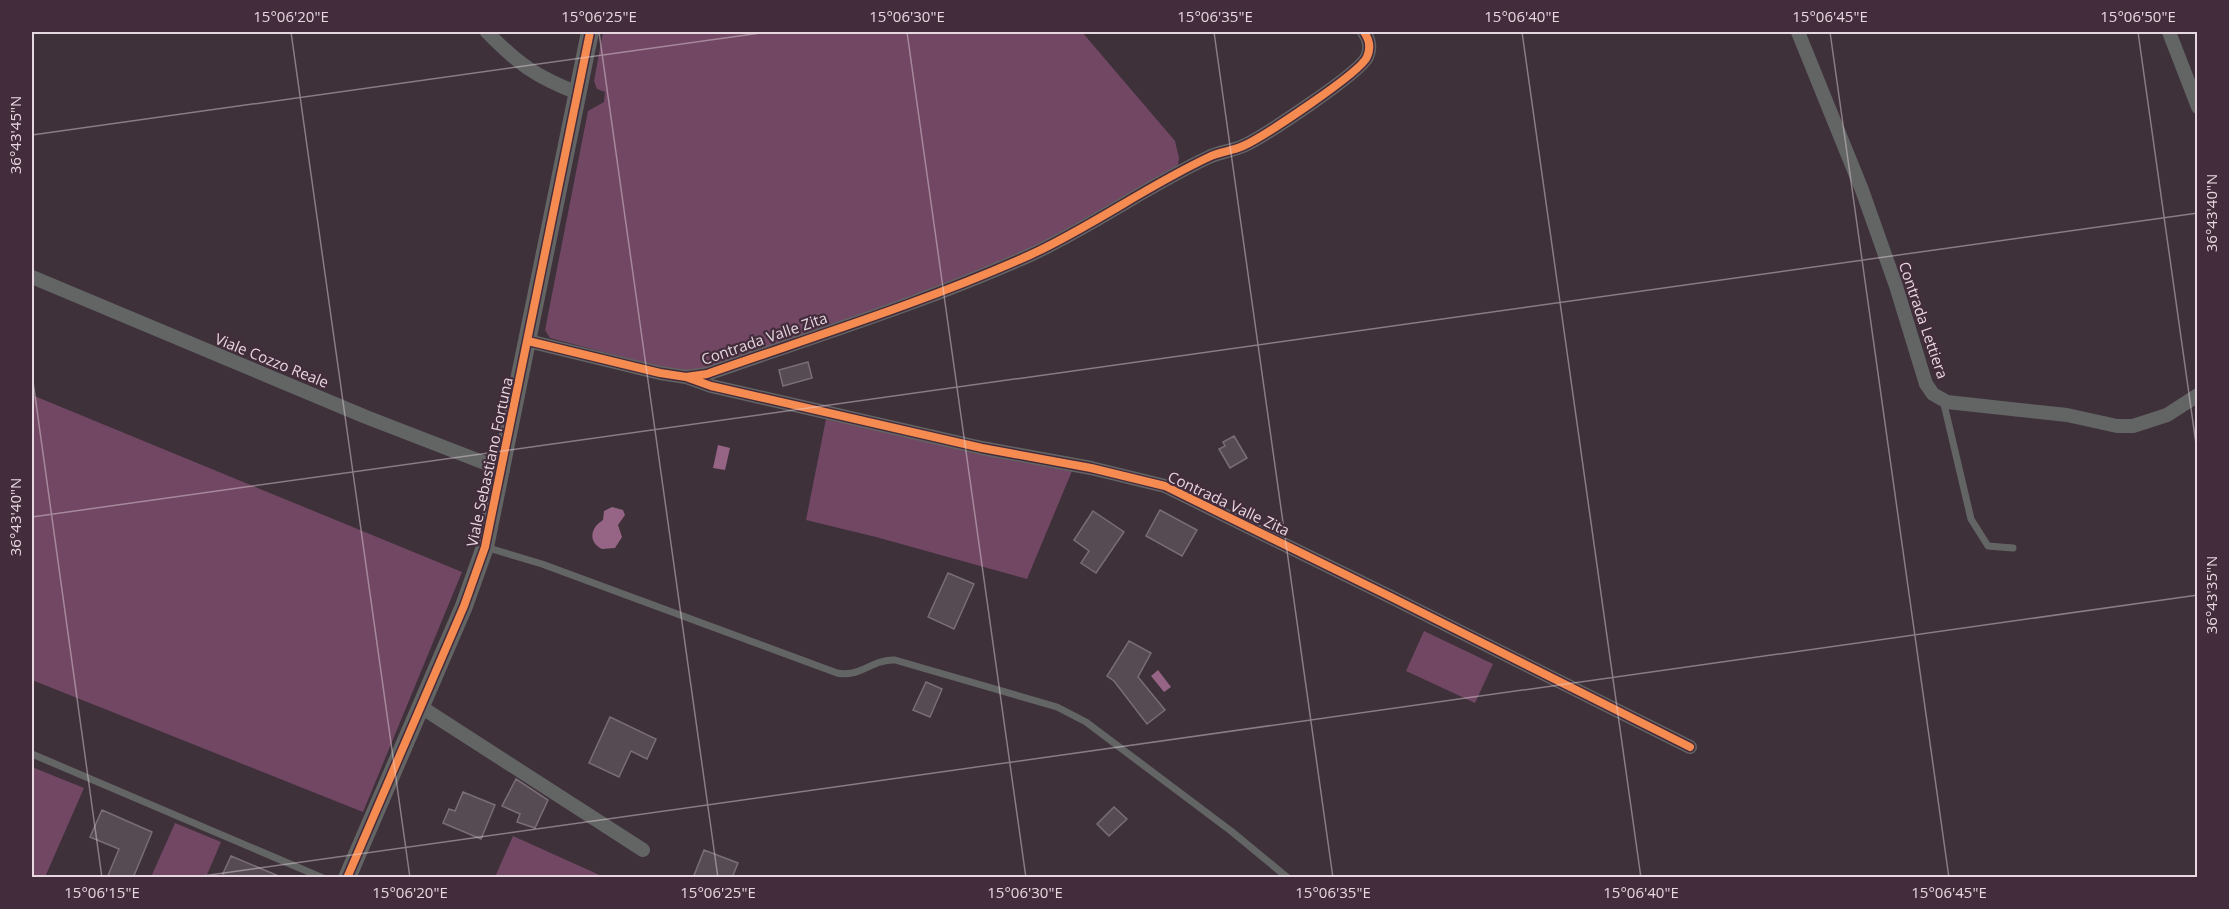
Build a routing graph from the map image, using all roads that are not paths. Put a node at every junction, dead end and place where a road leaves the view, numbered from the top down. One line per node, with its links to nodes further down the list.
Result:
1 (487, 32): 6 (street)
2 (590, 32): 6 (street, Viale Sebastiano Fortuna)
3 (1364, 32): 10 (street, Contrada Valle Zita)
4 (1798, 32): 12 (street, Contrada Lettiera)
5 (2169, 32): 7 (street)
6 (578, 93): 9 (street, Viale Sebastiano Fortuna)
7 (2198, 107)
8 (32, 277): 13 (street, Viale Cozzo Reale)
9 (528, 341): 10 (street, Contrada Valle Zita); 13 (street, Viale Sebastiano Fortuna)
10 (686, 377): 17 (street, Contrada Valle Zita)
11 (2198, 395): 12 (street, Contrada Lettiera)
12 (1943, 400): 15 (lane)
13 (503, 470): 14 (street, Viale Sebastiano Fortuna)
14 (486, 547): 16 (street, Viale Sebastiano Fortuna); 22 (lane)
15 (2013, 548)
16 (421, 707): 19 (street); 21 (street, Viale Sebastiano Fortuna)
17 (1690, 747)
18 (32, 754): 20 (lane)
19 (643, 850)
20 (323, 878)
21 (347, 878)
22 (1288, 878)

